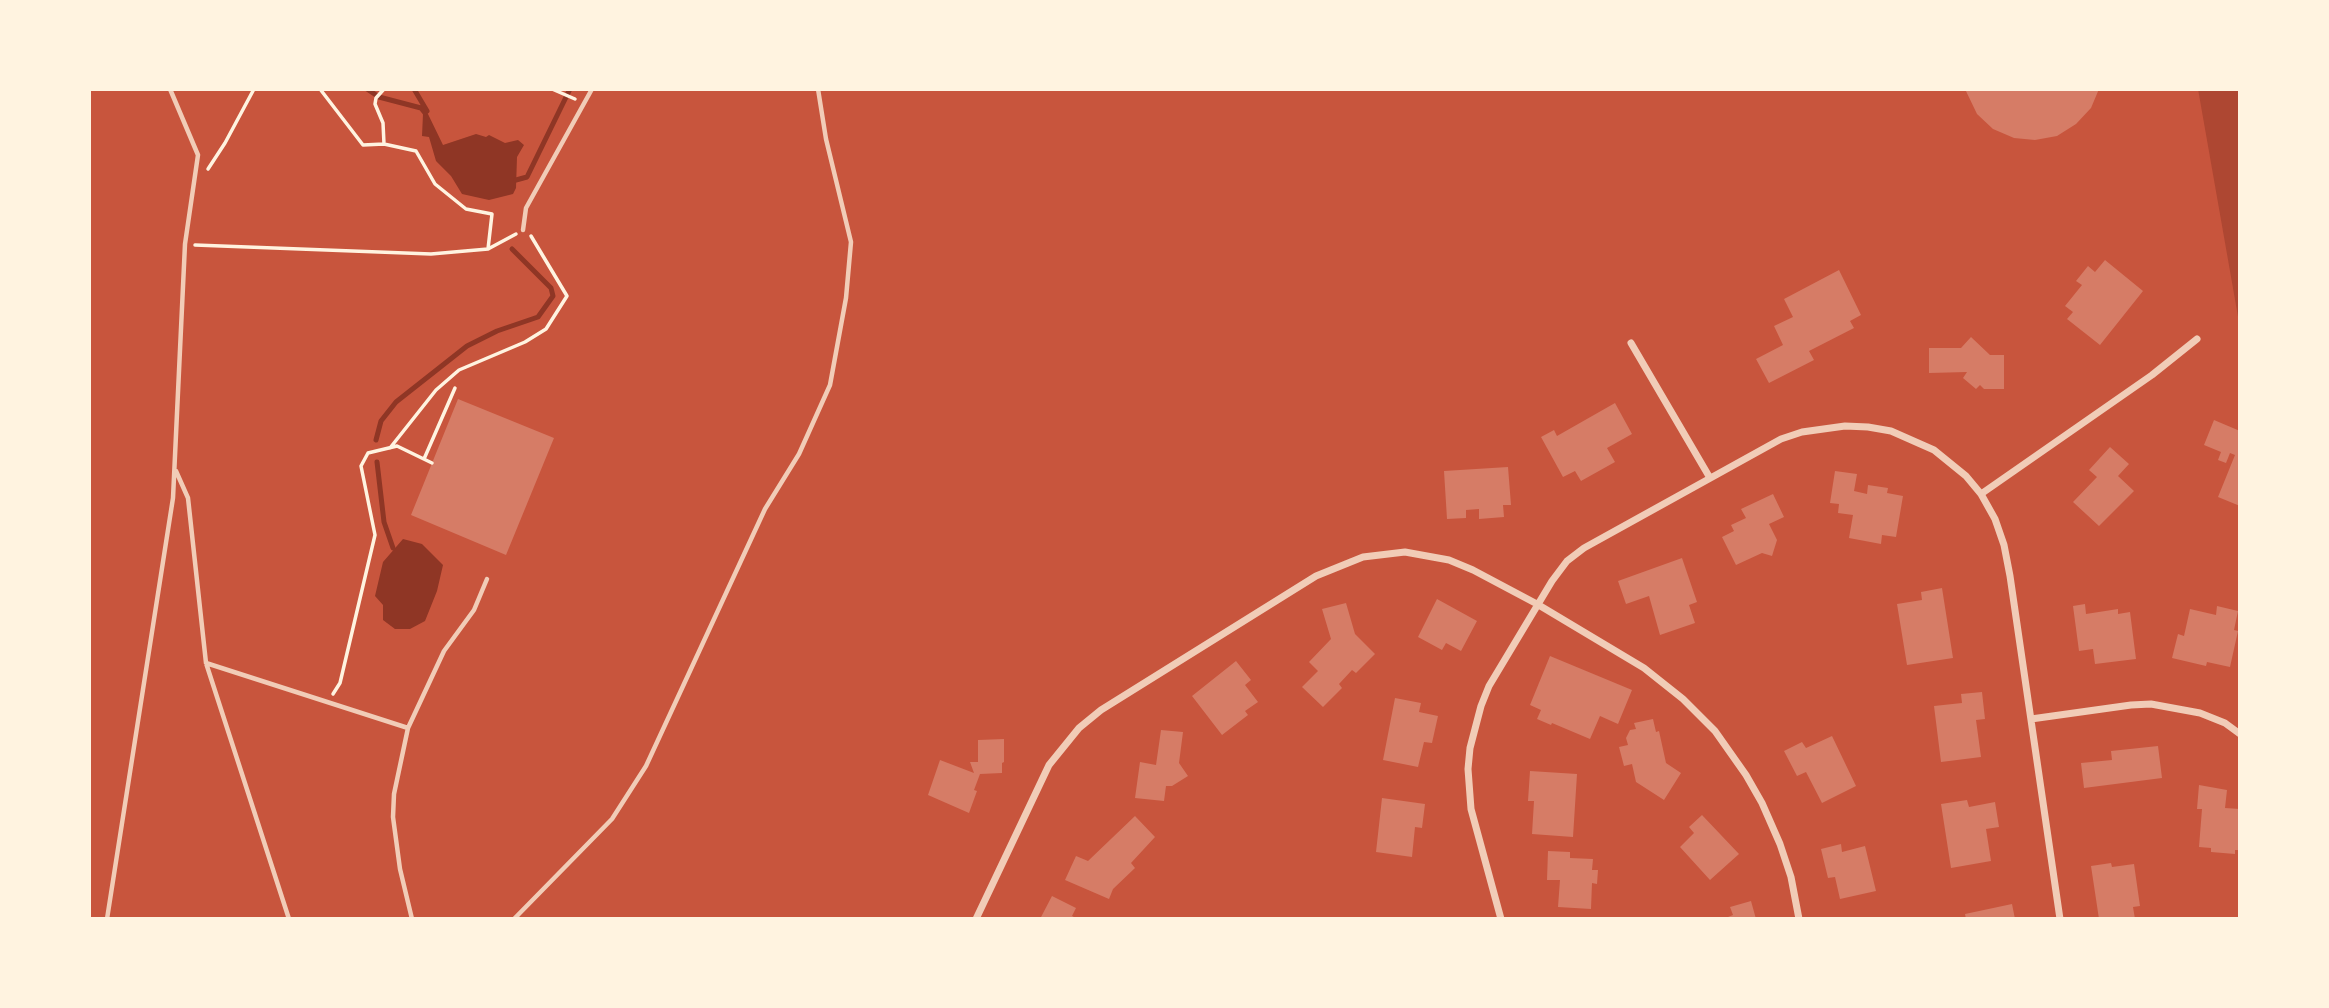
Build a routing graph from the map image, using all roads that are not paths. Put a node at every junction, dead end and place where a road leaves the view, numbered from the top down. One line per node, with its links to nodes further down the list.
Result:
1 (170, 89): 7 (lane)
2 (592, 89): 4 (lane)
3 (818, 89): 19 (lane)
4 (523, 230)
5 (2197, 339): 9 (street)
6 (1631, 343): 8 (street)
7 (175, 468): 12 (lane); 16 (lane)
8 (1710, 478): 9 (street); 11 (street)
9 (1981, 494): 13 (street)
10 (487, 579): 14 (lane)
11 (1537, 604): 20 (street); 21 (street); 22 (street)
12 (206, 663): 14 (lane); 17 (lane)
13 (2031, 719): 15 (street); 23 (street)
14 (408, 728): 18 (lane)
15 (2240, 734)
16 (107, 919)
17 (289, 919)
18 (412, 919)
19 (514, 919)
20 (976, 919)
21 (1501, 919)
22 (1799, 919)
23 (2060, 919)

